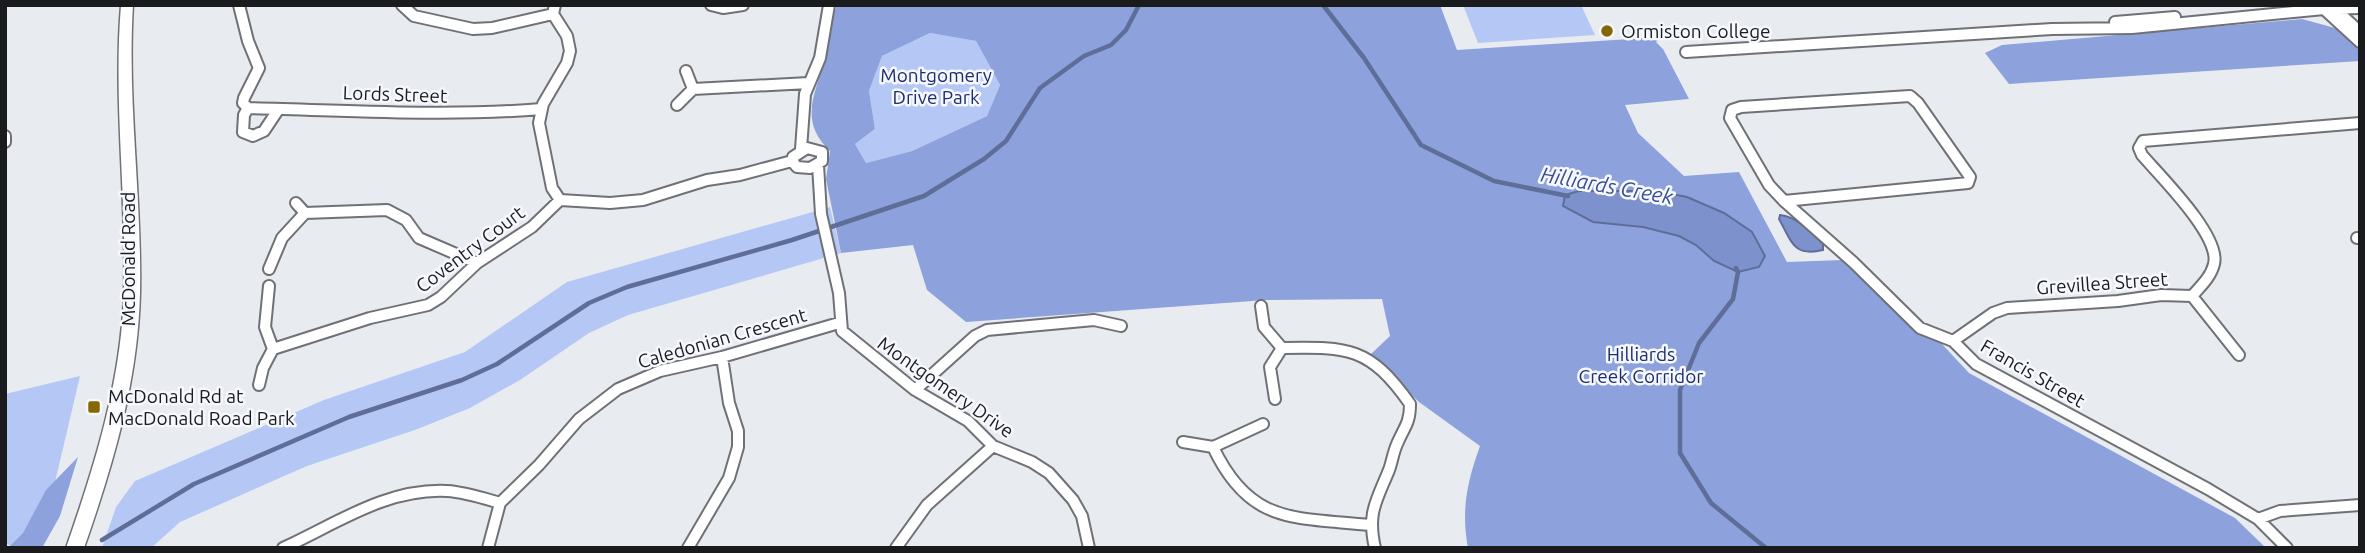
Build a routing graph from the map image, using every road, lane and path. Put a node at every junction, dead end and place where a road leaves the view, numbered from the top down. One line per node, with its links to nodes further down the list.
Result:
1 (127, 5): 58 (main road, McDonald Road)
2 (239, 5): 18 (street)
3 (402, 5): 8 (street)
4 (711, 5): 5 (street)
5 (743, 5)
6 (829, 5): 15 (street)
7 (2360, 8): 10 (street)
8 (554, 9): 19 (street)
9 (2324, 9): 10 (street); 12 (street); 13 (street)
10 (2335, 9): 11 (street)
11 (2360, 32)
12 (2360, 42)
13 (1686, 52)
14 (687, 71): 16 (street)
15 (809, 83): 16 (street); 21 (street)
16 (693, 89): 17 (street)
17 (677, 105)
18 (248, 108): 20 (street, Lords Street); 20 (street)
19 (541, 109): 20 (street, Lords Street); 31 (street)
20 (278, 110)
21 (805, 119): 25 (street); 26 (street)
22 (2360, 123): 37 (street, Grevillea Street)
23 (5, 136): 24 (street)
24 (5, 142)
25 (813, 148): 26 (street); 28 (street)
26 (801, 149): 27 (street)
27 (792, 161): 29 (street); 31 (street)
28 (818, 165): 29 (street); 30 (street)
29 (802, 169): 30 (street)
30 (817, 187): 40 (street)
31 (560, 200): 35 (street, Coventry Court)
32 (1784, 201): 32 (street, Francis Street); 42 (street, Francis Street)
33 (296, 203): 34 (street)
34 (305, 213): 35 (street); 36 (street)
35 (477, 263): 44 (street, Coventry Court)
36 (269, 269)
37 (2192, 296): 42 (street, Grevillea Street); 45 (street)
38 (257, 301): 44 (street)
39 (1261, 306): 43 (street)
40 (839, 323): 46 (street, Caledonian Crescent); 48 (street, Montgomery Drive)
41 (1121, 326): 48 (street)
42 (1953, 341): 56 (street, Francis Street)
43 (1282, 348): 49 (street); 57 (street)
44 (273, 349): 47 (street)
45 (2239, 355)
46 (722, 357): 54 (street, Caledonian Crescent); 61 (street)
47 (258, 385)
48 (915, 390): 52 (street, Montgomery Drive)
49 (1275, 399)
50 (1263, 424): 53 (street)
51 (1183, 442): 53 (street)
52 (993, 446): 62 (street); 63 (street, Montgomery Drive)
53 (1213, 447): 57 (street)
54 (500, 503): 59 (street); 60 (street)
55 (2360, 505): 56 (street)
56 (2258, 519): 65 (street, Francis Street)
57 (1370, 525): 64 (street)
58 (78, 541)
59 (283, 548)
60 (488, 548)
61 (688, 548)
62 (897, 548)
63 (1089, 548)
64 (1375, 548)
65 (2287, 548)

